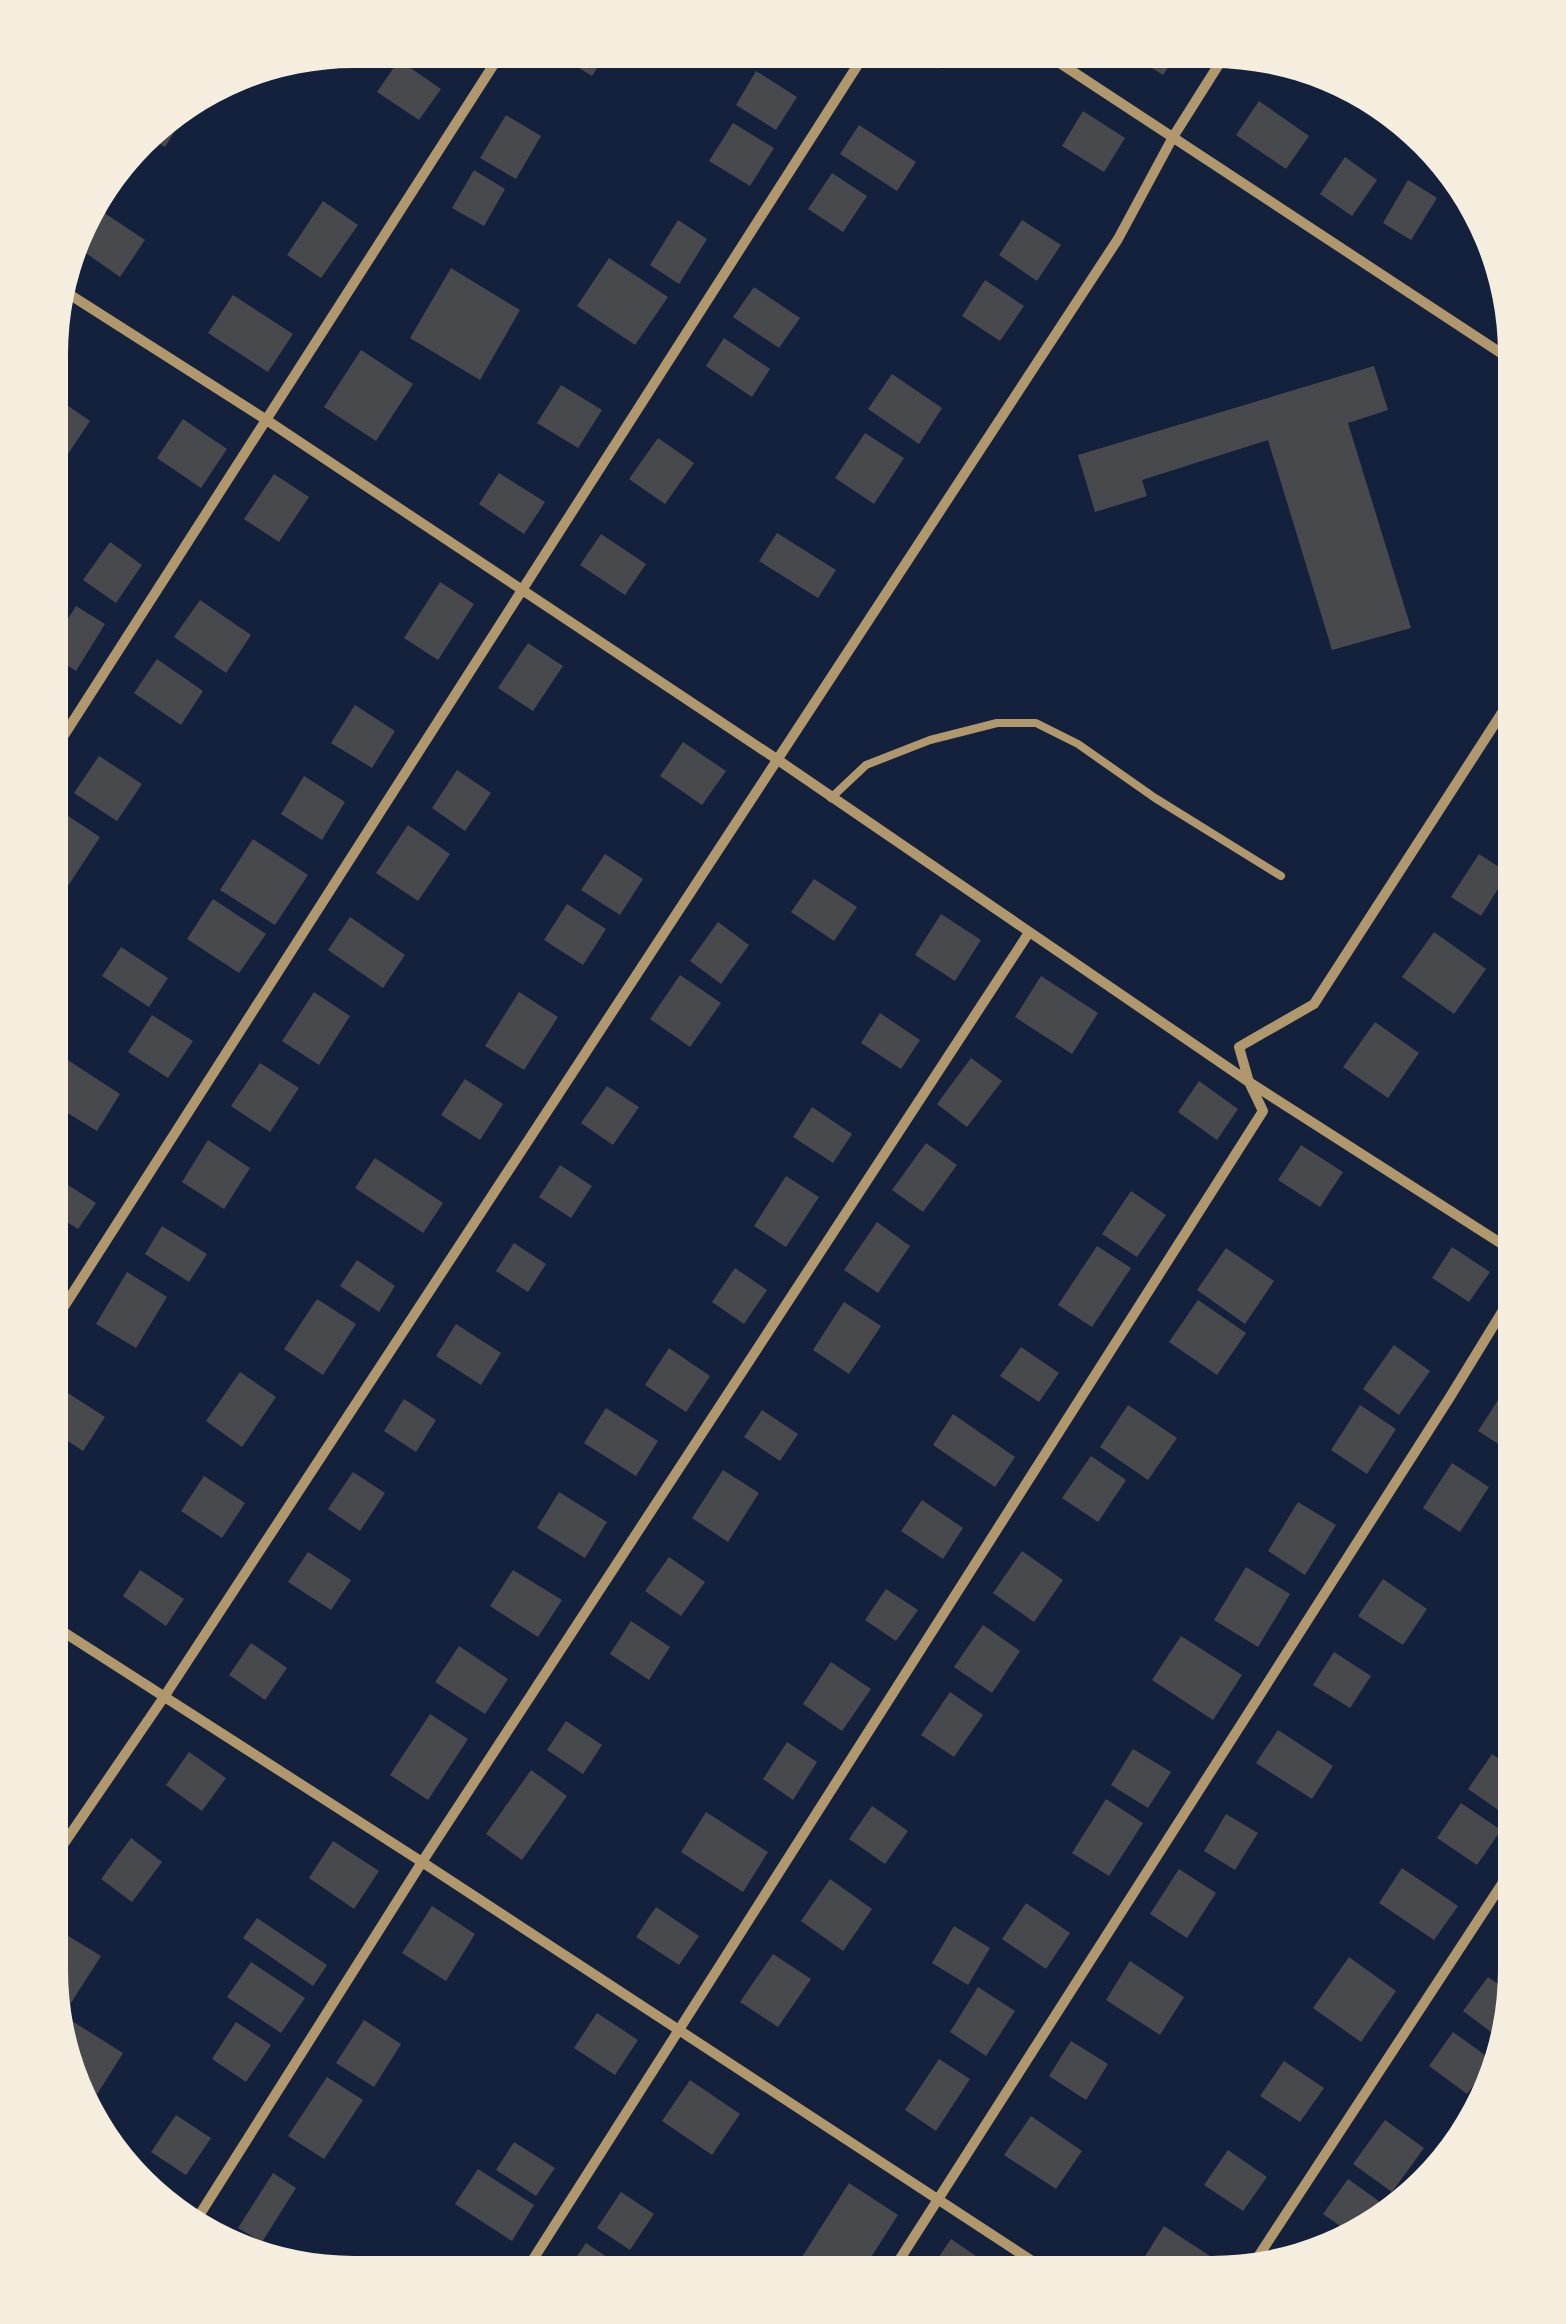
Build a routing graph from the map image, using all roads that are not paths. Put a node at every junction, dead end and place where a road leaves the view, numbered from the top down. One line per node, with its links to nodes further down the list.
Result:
1 (491, 68): 8 (street)
2 (856, 68): 9 (street)
3 (1067, 68): 5 (street)
4 (1216, 68): 5 (street)
5 (1173, 137): 7 (street); 12 (street)
6 (74, 297): 8 (street)
7 (1498, 351)
8 (265, 419): 9 (street); 11 (street)
9 (522, 590): 12 (street); 18 (street)
10 (1498, 719): 16 (street)
11 (68, 729)
12 (778, 760): 13 (street); 21 (street)
13 (831, 798): 14 (lane); 15 (street)
14 (1282, 876)
15 (1028, 934): 16 (street); 23 (street)
16 (1249, 1082): 17 (street); 25 (street)
17 (1498, 1241)
18 (68, 1299)
19 (1498, 1318): 26 (street)
20 (68, 1636): 21 (street)
21 (164, 1697): 22 (street); 23 (street)
22 (68, 1838)
23 (422, 1862): 25 (street); 27 (street)
24 (1498, 1890): 28 (street)
25 (679, 2031): 26 (street); 29 (street)
26 (938, 2202): 30 (street); 31 (street)
27 (201, 2212)
28 (1261, 2252)
29 (534, 2256)
30 (903, 2256)
31 (1024, 2256)

